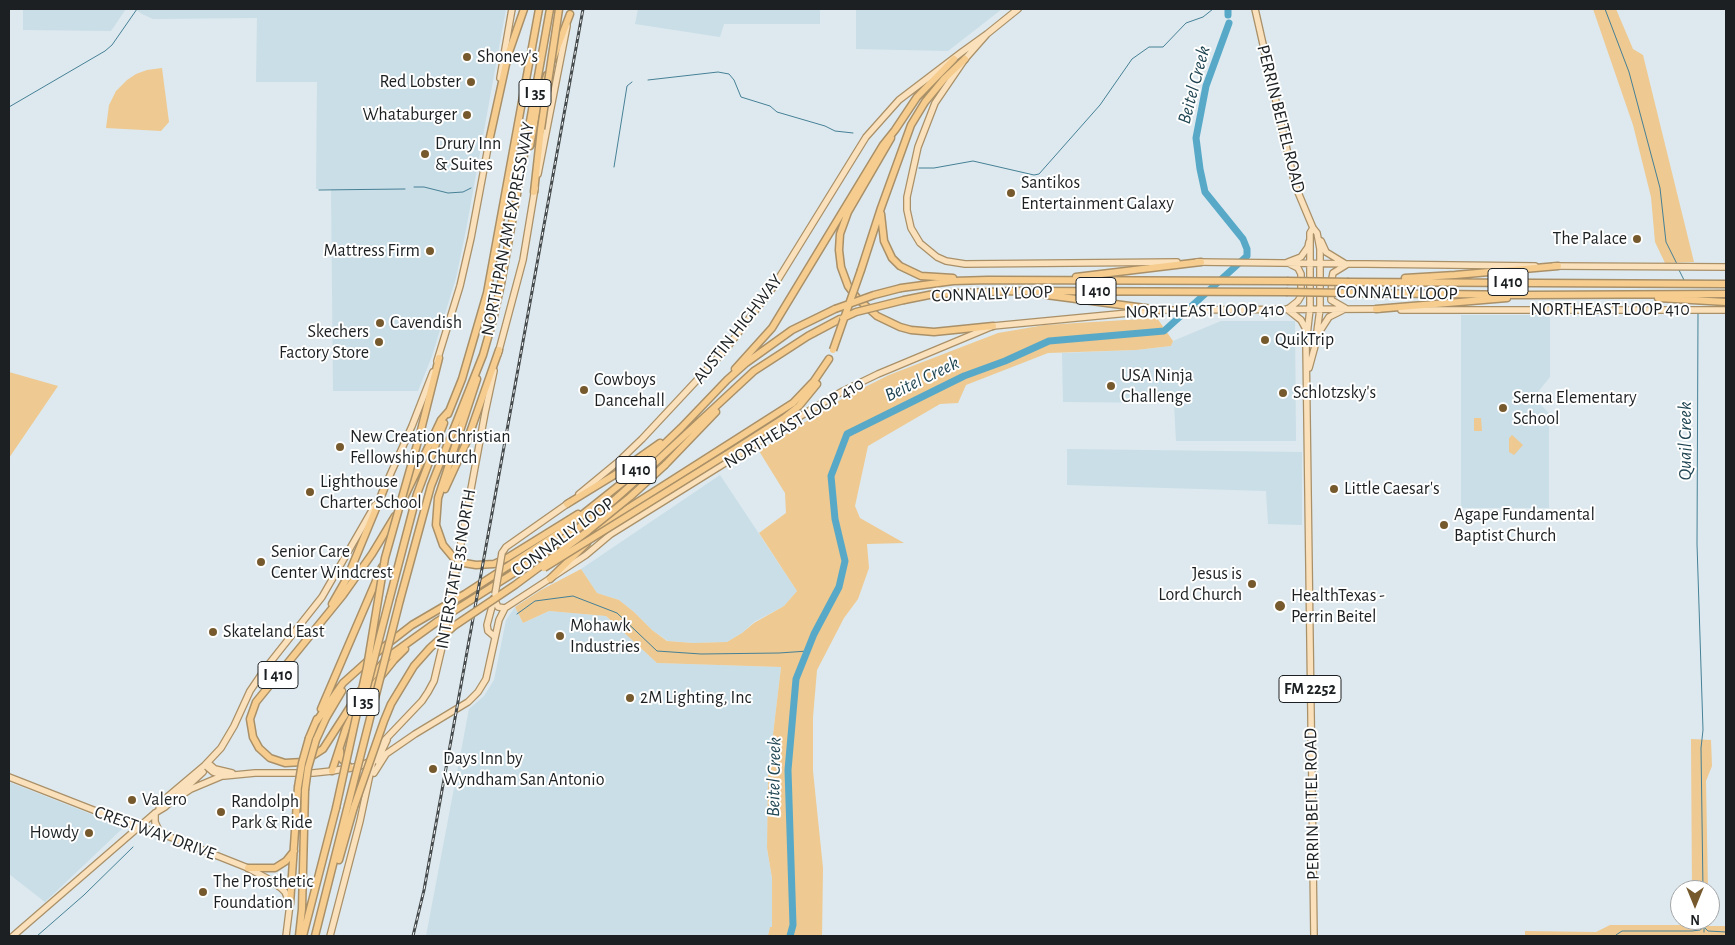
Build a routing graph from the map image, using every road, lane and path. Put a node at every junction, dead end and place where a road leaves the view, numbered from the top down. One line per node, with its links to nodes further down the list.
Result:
1 (512, 9): 13 (main road)
2 (524, 9): 13 (highway)
3 (539, 9): 51 (highway, NORTH PAN AM EXPRESSWAY / I 35)
4 (550, 9): 14 (highway, NORTH PAN AM EXPRESSWAY / I 35)
5 (559, 9): 15 (highway, bridge)
6 (1018, 9): 9 (main road, AUSTIN HIGHWAY)
7 (1255, 9): 17 (main road, PERRIN BEITEL ROAD)
8 (570, 11): 14 (highway); 15 (main road, INTERSTATE 35 NORTH)
9 (987, 34): 10 (main road, AUSTIN HIGHWAY); 11 (main road, AUSTIN HIGHWAY)
10 (954, 58): 12 (highway); 54 (main road, AUSTIN HIGHWAY)
11 (966, 59): 16 (highway); 18 (main road, AUSTIN HIGHWAY)
12 (895, 130): 41 (highway); 50 (highway)
13 (488, 146): 46 (main road)
14 (521, 178): 45 (highway, NORTH PAN AM EXPRESSWAY / I 35)
15 (534, 192): 44 (main road, INTERSTATE 35 NORTH)
16 (881, 208): 25 (highway); 47 (highway, bridge)
17 (1313, 231): 19 (main road); 20 (main road, PERRIN BEITEL ROAD); 21 (main road, PERRIN BEITEL ROAD); 22 (main road)
18 (1201, 262): 19 (main road); 26 (highway)
19 (1286, 262): 20 (main road); 35 (main road)
20 (1311, 264): 21 (main road); 36 (main road, PERRIN BEITEL ROAD / FM 2252)
21 (1320, 264): 22 (main road); 37 (main road, PERRIN BEITEL ROAD / FM 2252)
22 (1348, 264): 23 (main road); 34 (main road)
23 (1558, 266): 24 (main road); 27 (highway)
24 (1726, 267)
25 (988, 280): 26 (highway, CONNALLY LOOP / I 410); 50 (highway, CONNALLY LOOP / I 410, bridge)
26 (1041, 281): 27 (highway, CONNALLY LOOP / I 410, bridge)
27 (1349, 282): 28 (highway, CONNALLY LOOP / I 410)
28 (1726, 284)
29 (1015, 291): 31 (highway, CONNALLY LOOP / I 410, bridge); 39 (highway); 49 (highway, CONNALLY LOOP / I 410, bridge)
30 (1726, 294): 32 (highway, CONNALLY LOOP / I 410)
31 (1527, 295): 32 (highway, CONNALLY LOOP / I 410); 38 (highway)
32 (1711, 298): 33 (highway)
33 (1726, 302)
34 (1347, 308): 37 (main road, NORTHEAST LOOP 410); 38 (main road, NORTHEAST LOOP 410); 43 (main road)
35 (1287, 309): 36 (main road, NORTHEAST LOOP 410); 39 (main road, NORTHEAST LOOP 410); 42 (main road)
36 (1310, 309): 37 (main road, NORTHEAST LOOP 410); 42 (main road, PERRIN BEITEL ROAD / FM 2252)
37 (1320, 309): 43 (main road, PERRIN BEITEL ROAD / FM 2252)
38 (1376, 309): 40 (main road, NORTHEAST LOOP 410)
39 (1160, 310): 41 (main road, NORTHEAST LOOP 410)
40 (1726, 310)
41 (993, 326): 59 (main road, NORTHEAST LOOP 410)
42 (1307, 333): 48 (main road, PERRIN BEITEL ROAD / FM 2252)
43 (1316, 337): 48 (main road, PERRIN BEITEL ROAD / FM 2252)
44 (499, 350): 56 (highway); 69 (main road, INTERSTATE 35 NORTH, bridge)
45 (483, 355): 56 (highway, I 410); 82 (highway, NORTH PAN AM EXPRESSWAY / I 35, bridge)
46 (439, 358): 53 (main road); 58 (highway, bridge)
47 (829, 359): 57 (highway); 60 (highway, bridge)
48 (1307, 372): 97 (main road, PERRIN BEITEL ROAD / FM 2252)
49 (738, 387): 60 (highway, bridge); 62 (highway, CONNALLY LOOP / I 410)
50 (719, 388): 52 (highway, CONNALLY LOOP / I 410)
51 (449, 411): 64 (highway, I 410); 83 (highway, NORTH PAN AM EXPRESSWAY / I 35, bridge)
52 (681, 428): 54 (highway); 55 (highway, CONNALLY LOOP / I 410)
53 (384, 489): 64 (highway); 73 (main road)
54 (567, 504): 61 (main road, AUSTIN HIGHWAY, bridge)
55 (588, 510): 56 (highway, I 410); 67 (highway)
56 (435, 516)
57 (611, 521): 59 (highway); 62 (highway)
58 (385, 558): 68 (highway, bridge); 83 (highway, bridge)
59 (550, 579): 63 (main road, NORTHEAST LOOP 410)
60 (515, 585): 82 (highway, bridge)
61 (494, 596): 63 (main road); 66 (main road, AUSTIN HIGHWAY)
62 (459, 608): 65 (highway, CONNALLY LOOP / I 410)
63 (505, 608): 66 (main road)
64 (324, 618): 65 (highway, I 410)
65 (427, 630): 71 (highway)
66 (495, 637): 76 (main road)
67 (361, 667): 68 (highway); 70 (highway)
68 (316, 722): 70 (highway)
69 (391, 734): 72 (main road, INTERSTATE 35 NORTH); 76 (main road, INTERSTATE 35 NORTH)
70 (312, 739): 80 (highway, bridge)
71 (339, 749): 74 (highway); 75 (highway)
72 (373, 760): 74 (main road); 85 (main road, INTERSTATE 35 NORTH)
73 (207, 764): 77 (main road); 78 (main road); 81 (main road); 84 (main road)
74 (350, 768): 75 (main road)
75 (332, 772): 77 (main road)
76 (374, 773): 85 (main road, INTERSTATE 35 NORTH)
77 (234, 774): 78 (main road)
78 (224, 776): 81 (main road)
79 (9, 777): 86 (main road, CRESTWAY DRIVE)
80 (301, 788): 88 (highway); 93 (highway)
81 (170, 802): 84 (main road)
82 (351, 806): 95 (highway, NORTH PAN AM EXPRESSWAY / I 35)
83 (336, 808): 94 (highway, NORTH PAN AM EXPRESSWAY / I 35)
84 (157, 811): 86 (main road); 87 (main road)
85 (360, 821): 96 (main road, INTERSTATE 35 NORTH)
86 (139, 827): 87 (main road, CRESTWAY DRIVE); 91 (main road)
87 (160, 833): 89 (main road, CRESTWAY DRIVE)
88 (294, 850): 89 (highway); 90 (highway)
89 (248, 868): 90 (main road, CRESTWAY DRIVE)
90 (290, 904): 92 (main road)
91 (13, 936)
92 (286, 936)
93 (299, 936)
94 (303, 936)
95 (315, 936)
96 (330, 936)
97 (1314, 936)

